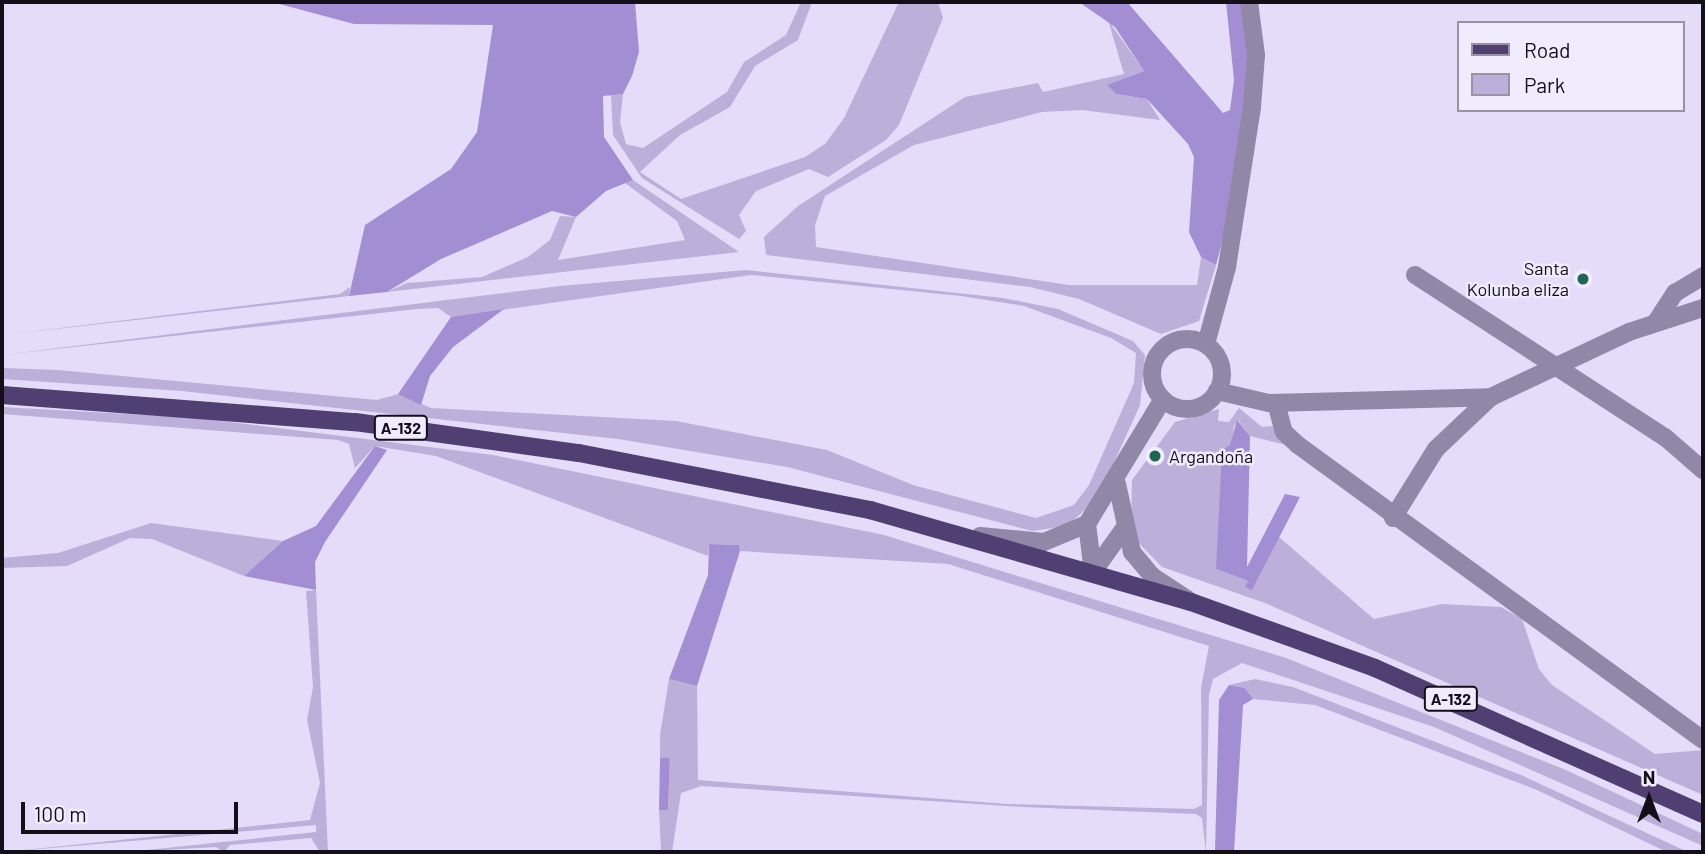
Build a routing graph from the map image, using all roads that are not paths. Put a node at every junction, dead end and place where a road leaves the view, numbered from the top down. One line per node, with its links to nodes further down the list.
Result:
1 (1249, 2): 6 (street)
2 (1415, 275): 7 (street)
3 (1703, 276): 5 (street)
4 (1703, 308): 5 (street)
5 (1656, 322): 7 (street)
6 (1206, 344): 8 (street); 11 (street)
7 (1554, 371): 10 (street); 13 (street)
8 (1217, 391): 11 (street); 12 (street)
9 (2, 395): 18 (main road, A-132)
10 (1491, 397): 12 (street); 15 (street)
11 (1163, 399): 14 (street)
12 (1276, 403): 15 (street)
13 (1703, 470)
14 (1117, 484): 16 (street); 17 (street)
15 (1393, 518): 21 (street)
16 (1087, 524): 18 (street); 19 (street)
17 (1123, 530): 19 (street); 20 (street)
18 (966, 535): 19 (main road, A-132)
19 (1093, 572): 20 (main road, A-132)
20 (1191, 602): 22 (main road, A-132)
21 (1703, 740)
22 (1703, 814)

